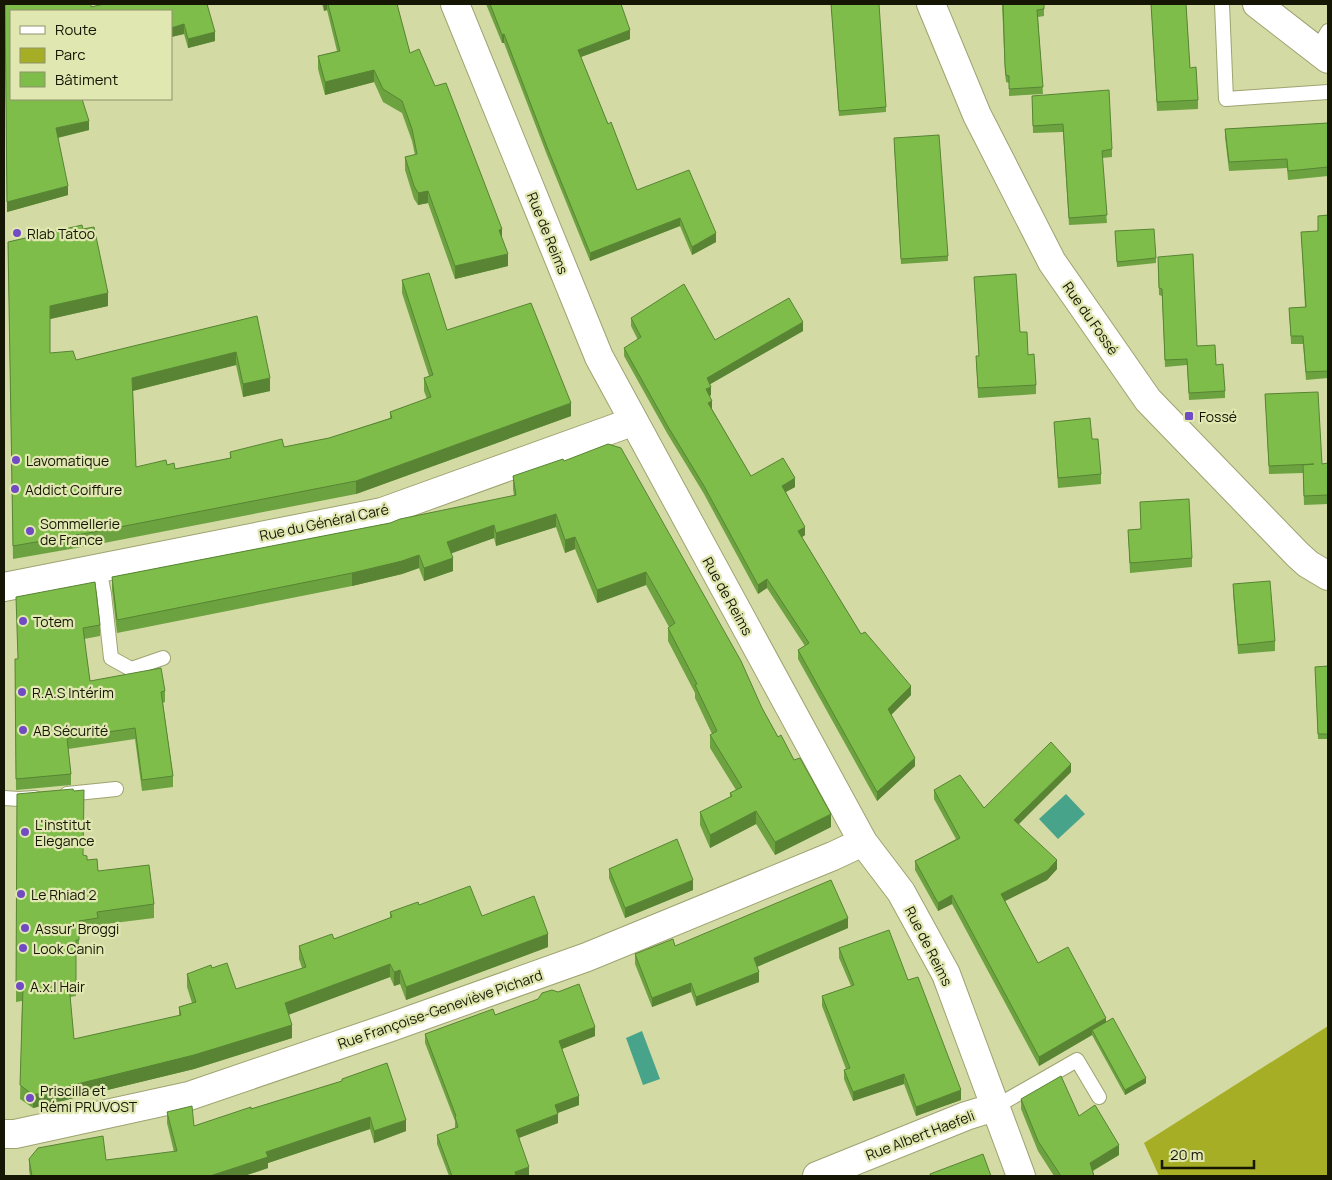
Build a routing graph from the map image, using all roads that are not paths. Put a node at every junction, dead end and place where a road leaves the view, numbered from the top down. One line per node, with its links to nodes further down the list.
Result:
1 (455, 4): 7 (street, Rue de Reims)
2 (931, 4): 9 (street, Rue du Fossé)
3 (1222, 4): 6 (lane)
4 (1257, 4): 5 (street)
5 (1324, 47)
6 (1328, 92)
7 (632, 419): 8 (street, Rue du Général Caré); 14 (street, Rue de Reims)
8 (99, 568): 10 (street, Rue du Général Caré); 11 (lane)
9 (1328, 576)
10 (4, 587)
11 (163, 658)
12 (116, 789): 13 (lane)
13 (4, 798)
14 (863, 842): 16 (street, Rue de Reims); 17 (street, Rue Françoise-Geneviève Pichard)
15 (1098, 1097): 16 (lane)
16 (996, 1107): 18 (street, Rue Albert Haefeli); 19 (street, Rue de Reims)
17 (4, 1134)
18 (816, 1176)
19 (1021, 1176)

